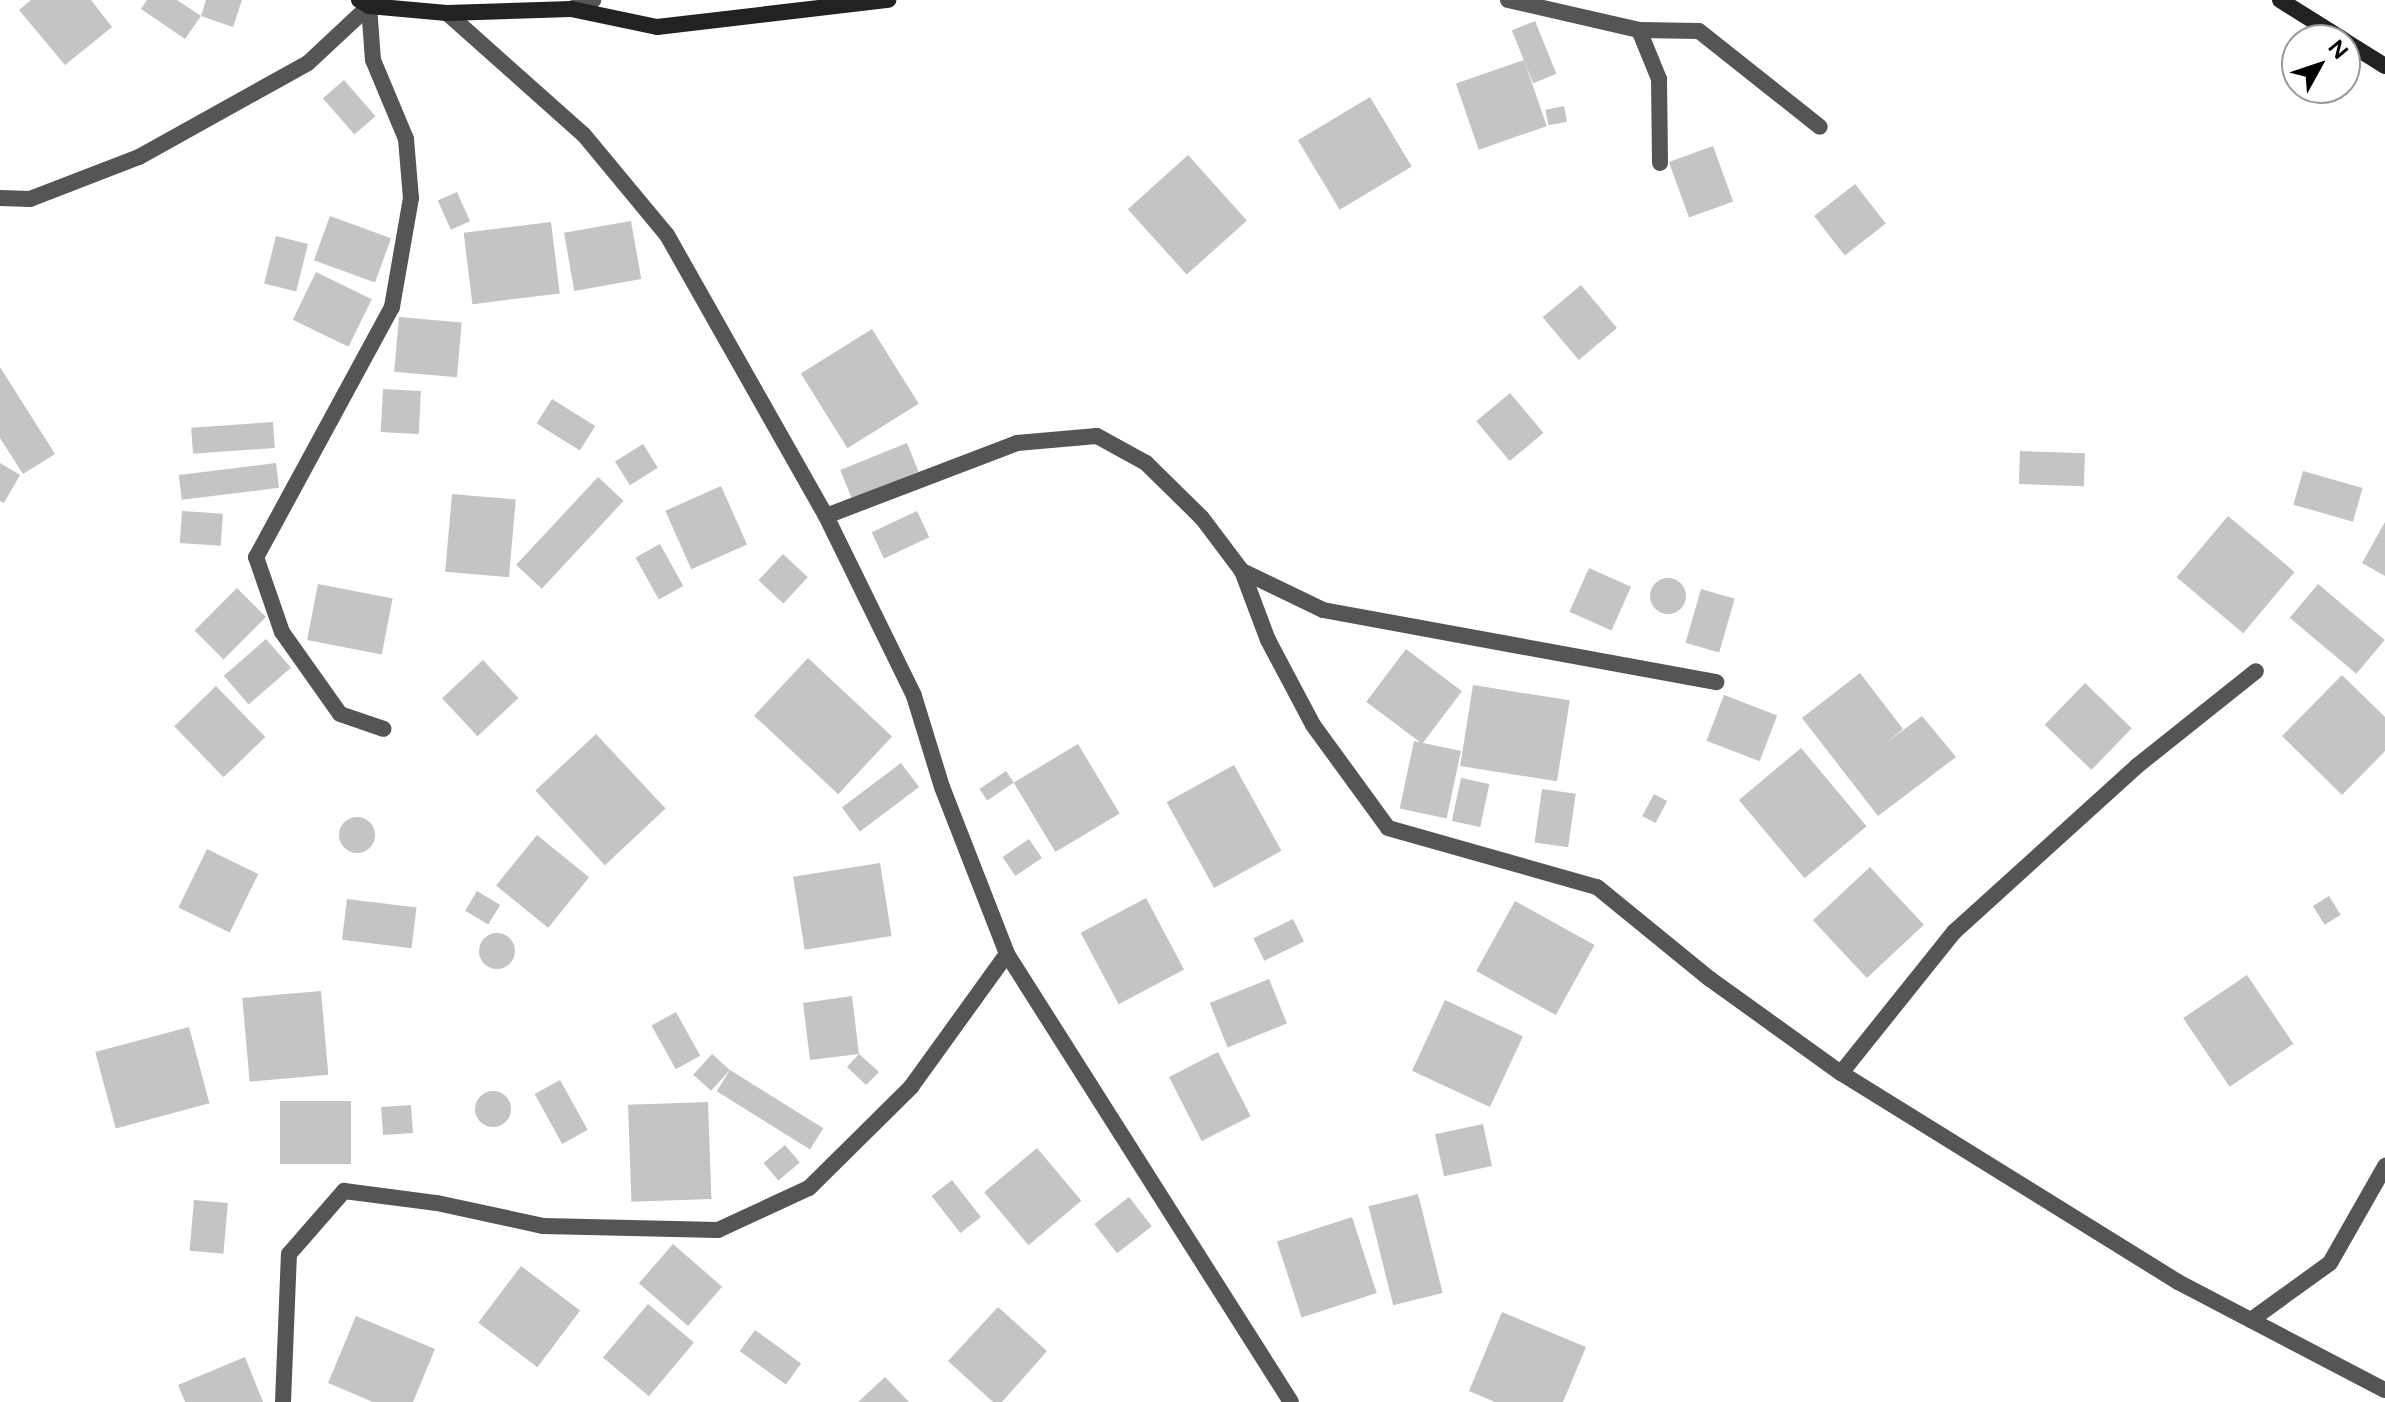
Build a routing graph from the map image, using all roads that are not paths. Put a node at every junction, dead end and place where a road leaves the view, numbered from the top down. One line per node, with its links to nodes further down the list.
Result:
1 (593, 0): 6 (street)
2 (888, 0): 6 (main road)
3 (1508, 0): 9 (street)
4 (2280, 0): 8 (main road)
5 (364, 3): 7 (main road); 14 (street); 19 (street)
6 (571, 9): 7 (main road)
7 (447, 13): 15 (street)
8 (2318, 24)
9 (1639, 30): 12 (street); 13 (street)
10 (2361, 51): 11 (main road)
11 (2385, 66)
12 (1820, 127)
13 (1660, 163)
14 (0, 198)
15 (826, 516): 16 (street); 20 (street)
16 (1242, 571): 18 (street); 21 (street)
17 (2256, 671): 21 (street)
18 (1716, 682)
19 (384, 729)
20 (1007, 954): 25 (street); 26 (street)
21 (1841, 1073): 23 (street)
22 (2385, 1166): 23 (street)
23 (2251, 1320): 24 (street)
24 (2385, 1390)
25 (283, 1402)
26 (1291, 1402)

